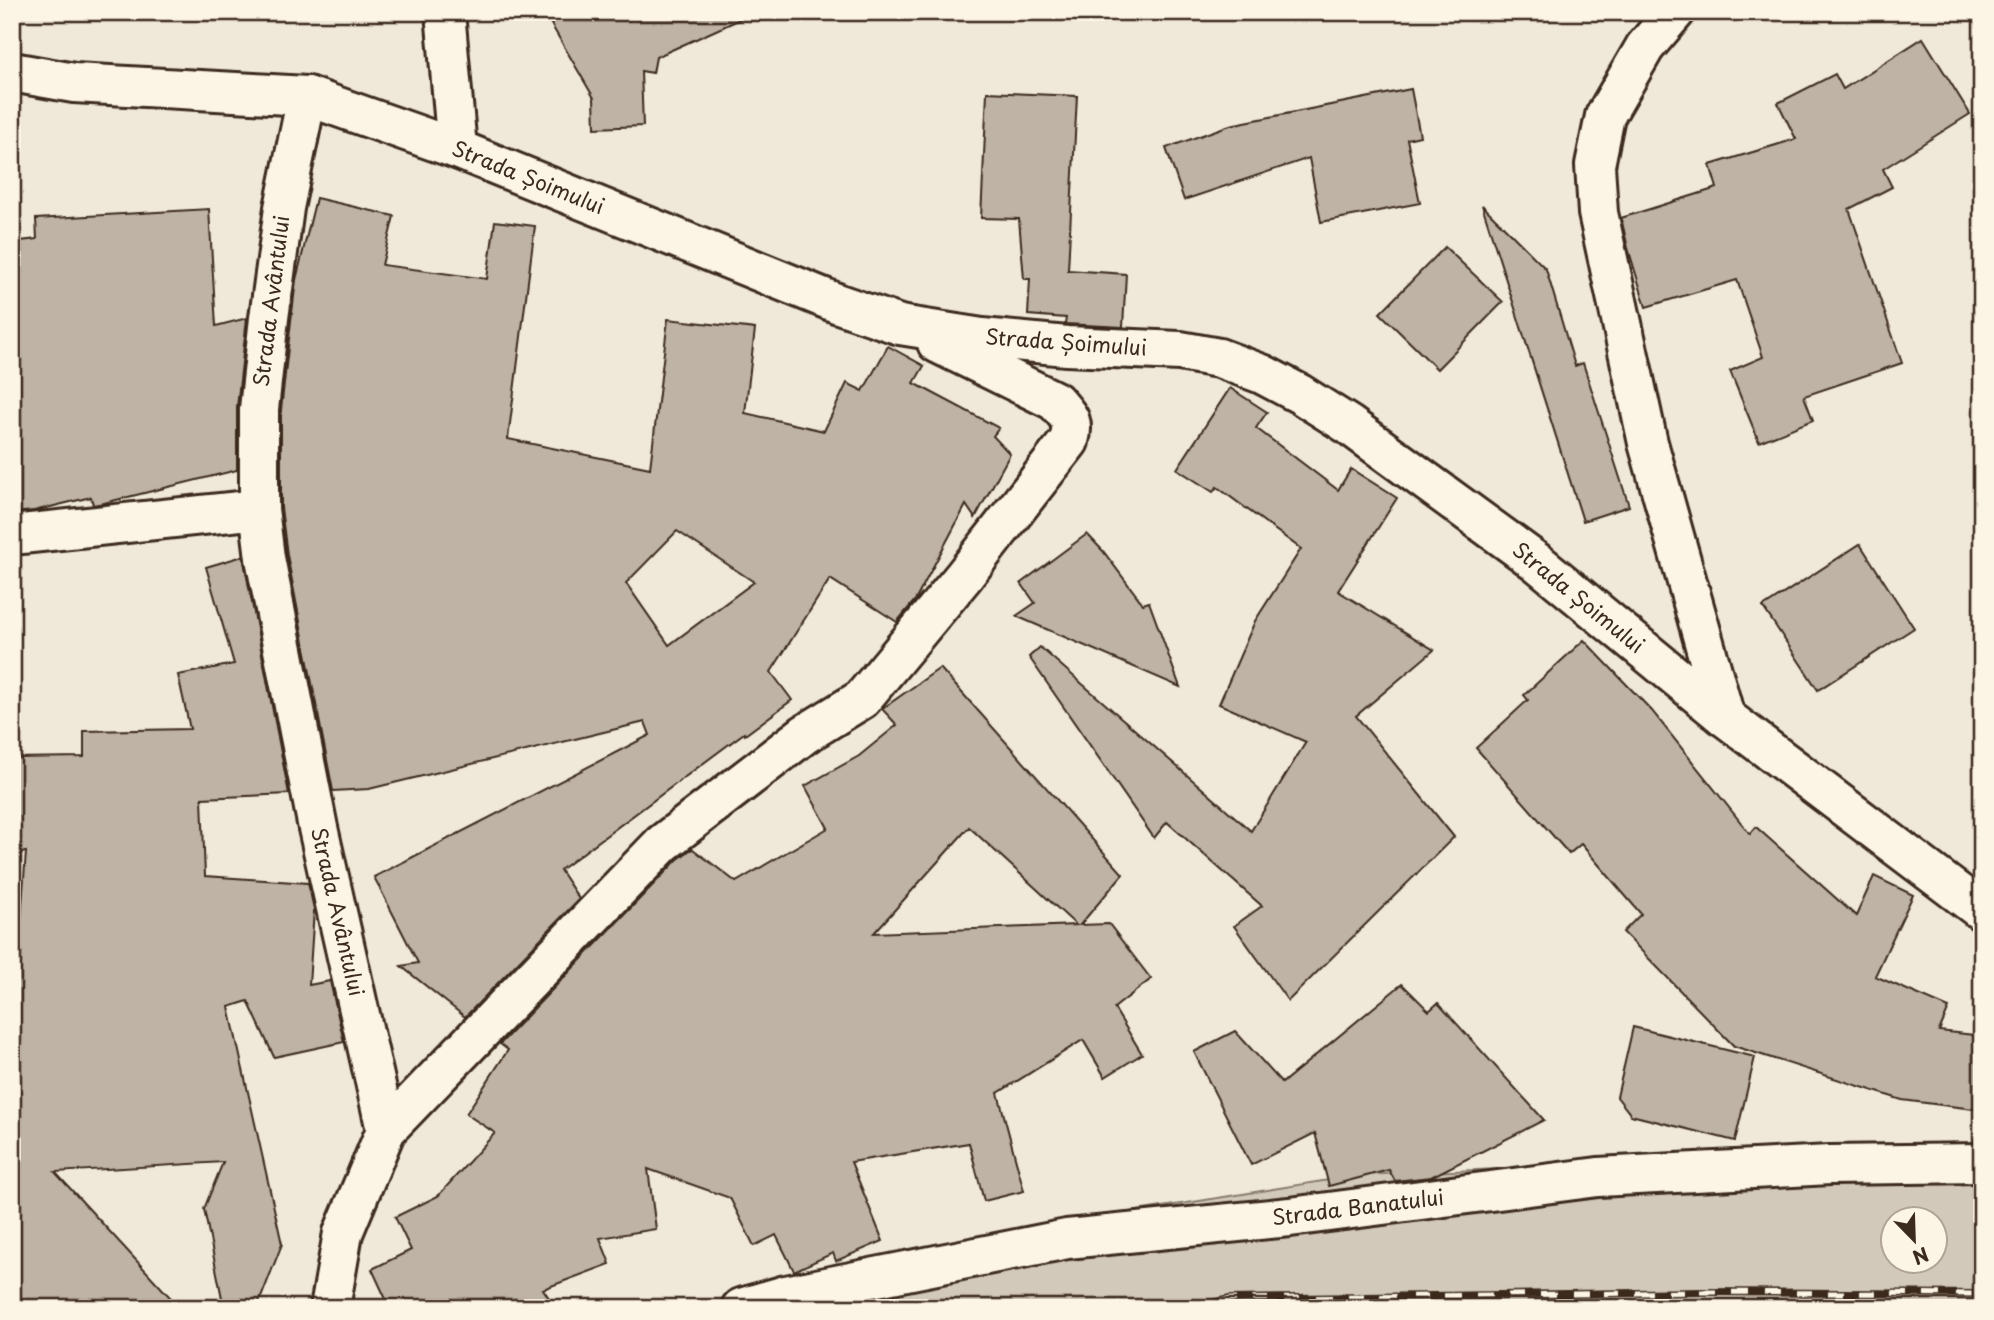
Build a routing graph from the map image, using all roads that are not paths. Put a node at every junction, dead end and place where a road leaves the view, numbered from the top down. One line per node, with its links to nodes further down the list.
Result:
1 (445, 12): 5 (street)
2 (1675, 12): 9 (street)
3 (12, 72): 4 (street, Strada Șoimului)
4 (307, 96): 5 (street, Strada Șoimului); 7 (street, Strada Avântului)
5 (457, 149): 6 (street, Strada Șoimului)
6 (901, 325): 9 (street, Strada Șoimului); 11 (street)
7 (259, 509): 8 (street); 11 (street, Strada Avântului)
8 (12, 536)
9 (1726, 717): 10 (street, Strada Șoimului)
10 (1982, 911)
11 (386, 1130): 13 (street)
12 (1982, 1163): 14 (street, Strada Banatului)
13 (330, 1308)
14 (741, 1308)

